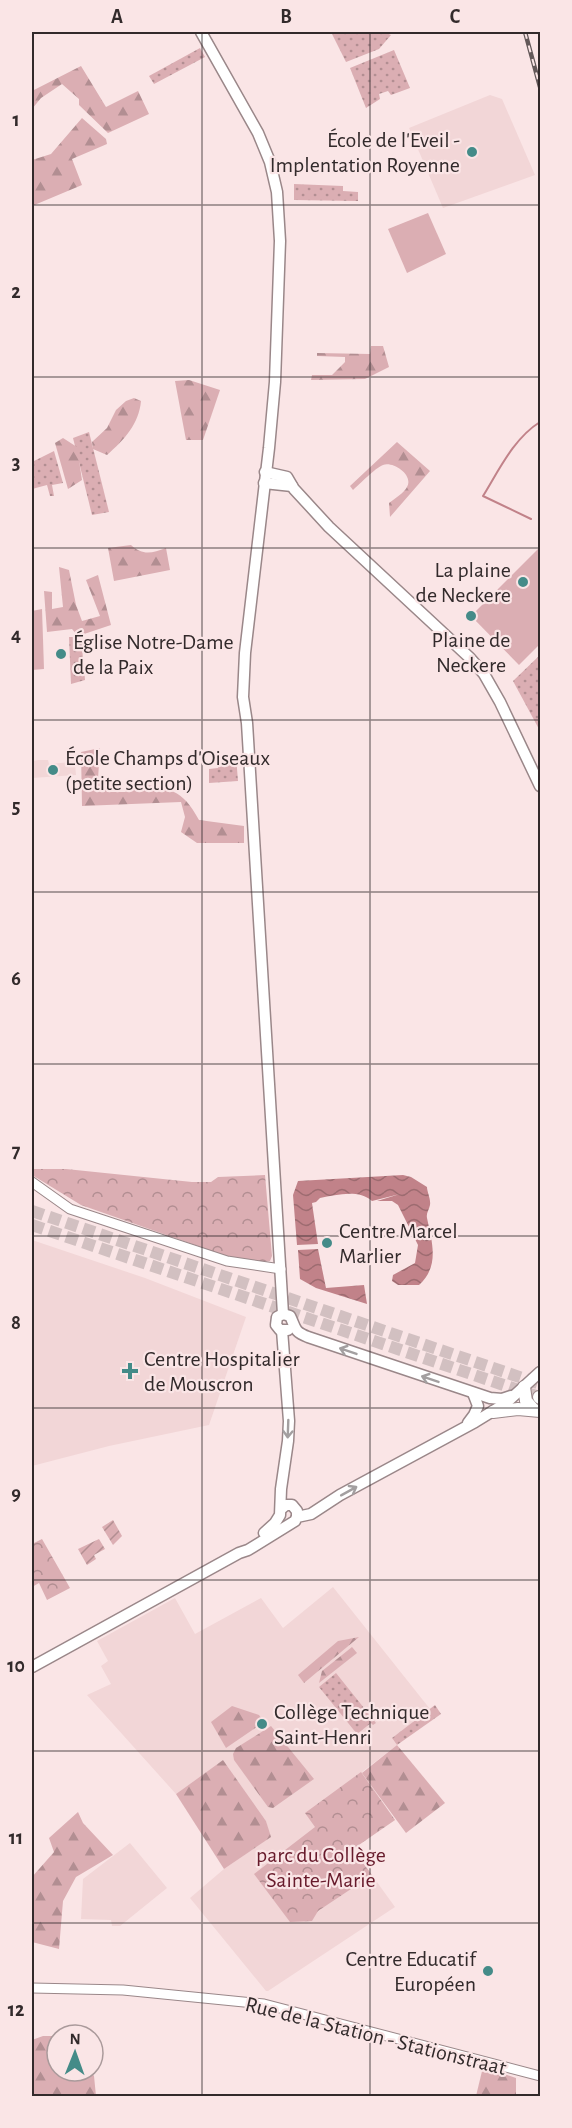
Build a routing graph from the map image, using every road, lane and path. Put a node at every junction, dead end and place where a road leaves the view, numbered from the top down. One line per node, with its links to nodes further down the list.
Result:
1 (201, 32): 2 (main road)
2 (265, 477): 3 (main road); 5 (main road)
3 (540, 786)
4 (32, 1182): 5 (street)
5 (281, 1269): 6 (main road)
6 (287, 1328): 7 (main road); 8 (main road)
7 (308, 1337): 8 (main road); 11 (main road, one-way to 7)
8 (285, 1359): 15 (main road, one-way to 15)
9 (540, 1372): 10 (main road)
10 (519, 1391): 11 (main road); 12 (highway); 13 (main road)
11 (473, 1393): 14 (main road)
12 (537, 1410): 13 (highway)
13 (493, 1412): 14 (main road)
14 (466, 1426): 16 (main road, one-way to 14)
15 (280, 1512): 16 (main road); 16 (main road); 17 (main road)
16 (293, 1520): 17 (main road)
17 (239, 1553): 18 (main road)
18 (32, 1666)
19 (32, 1988): 20 (street, Rue de la Station - Stationstraat)
20 (540, 2076)

